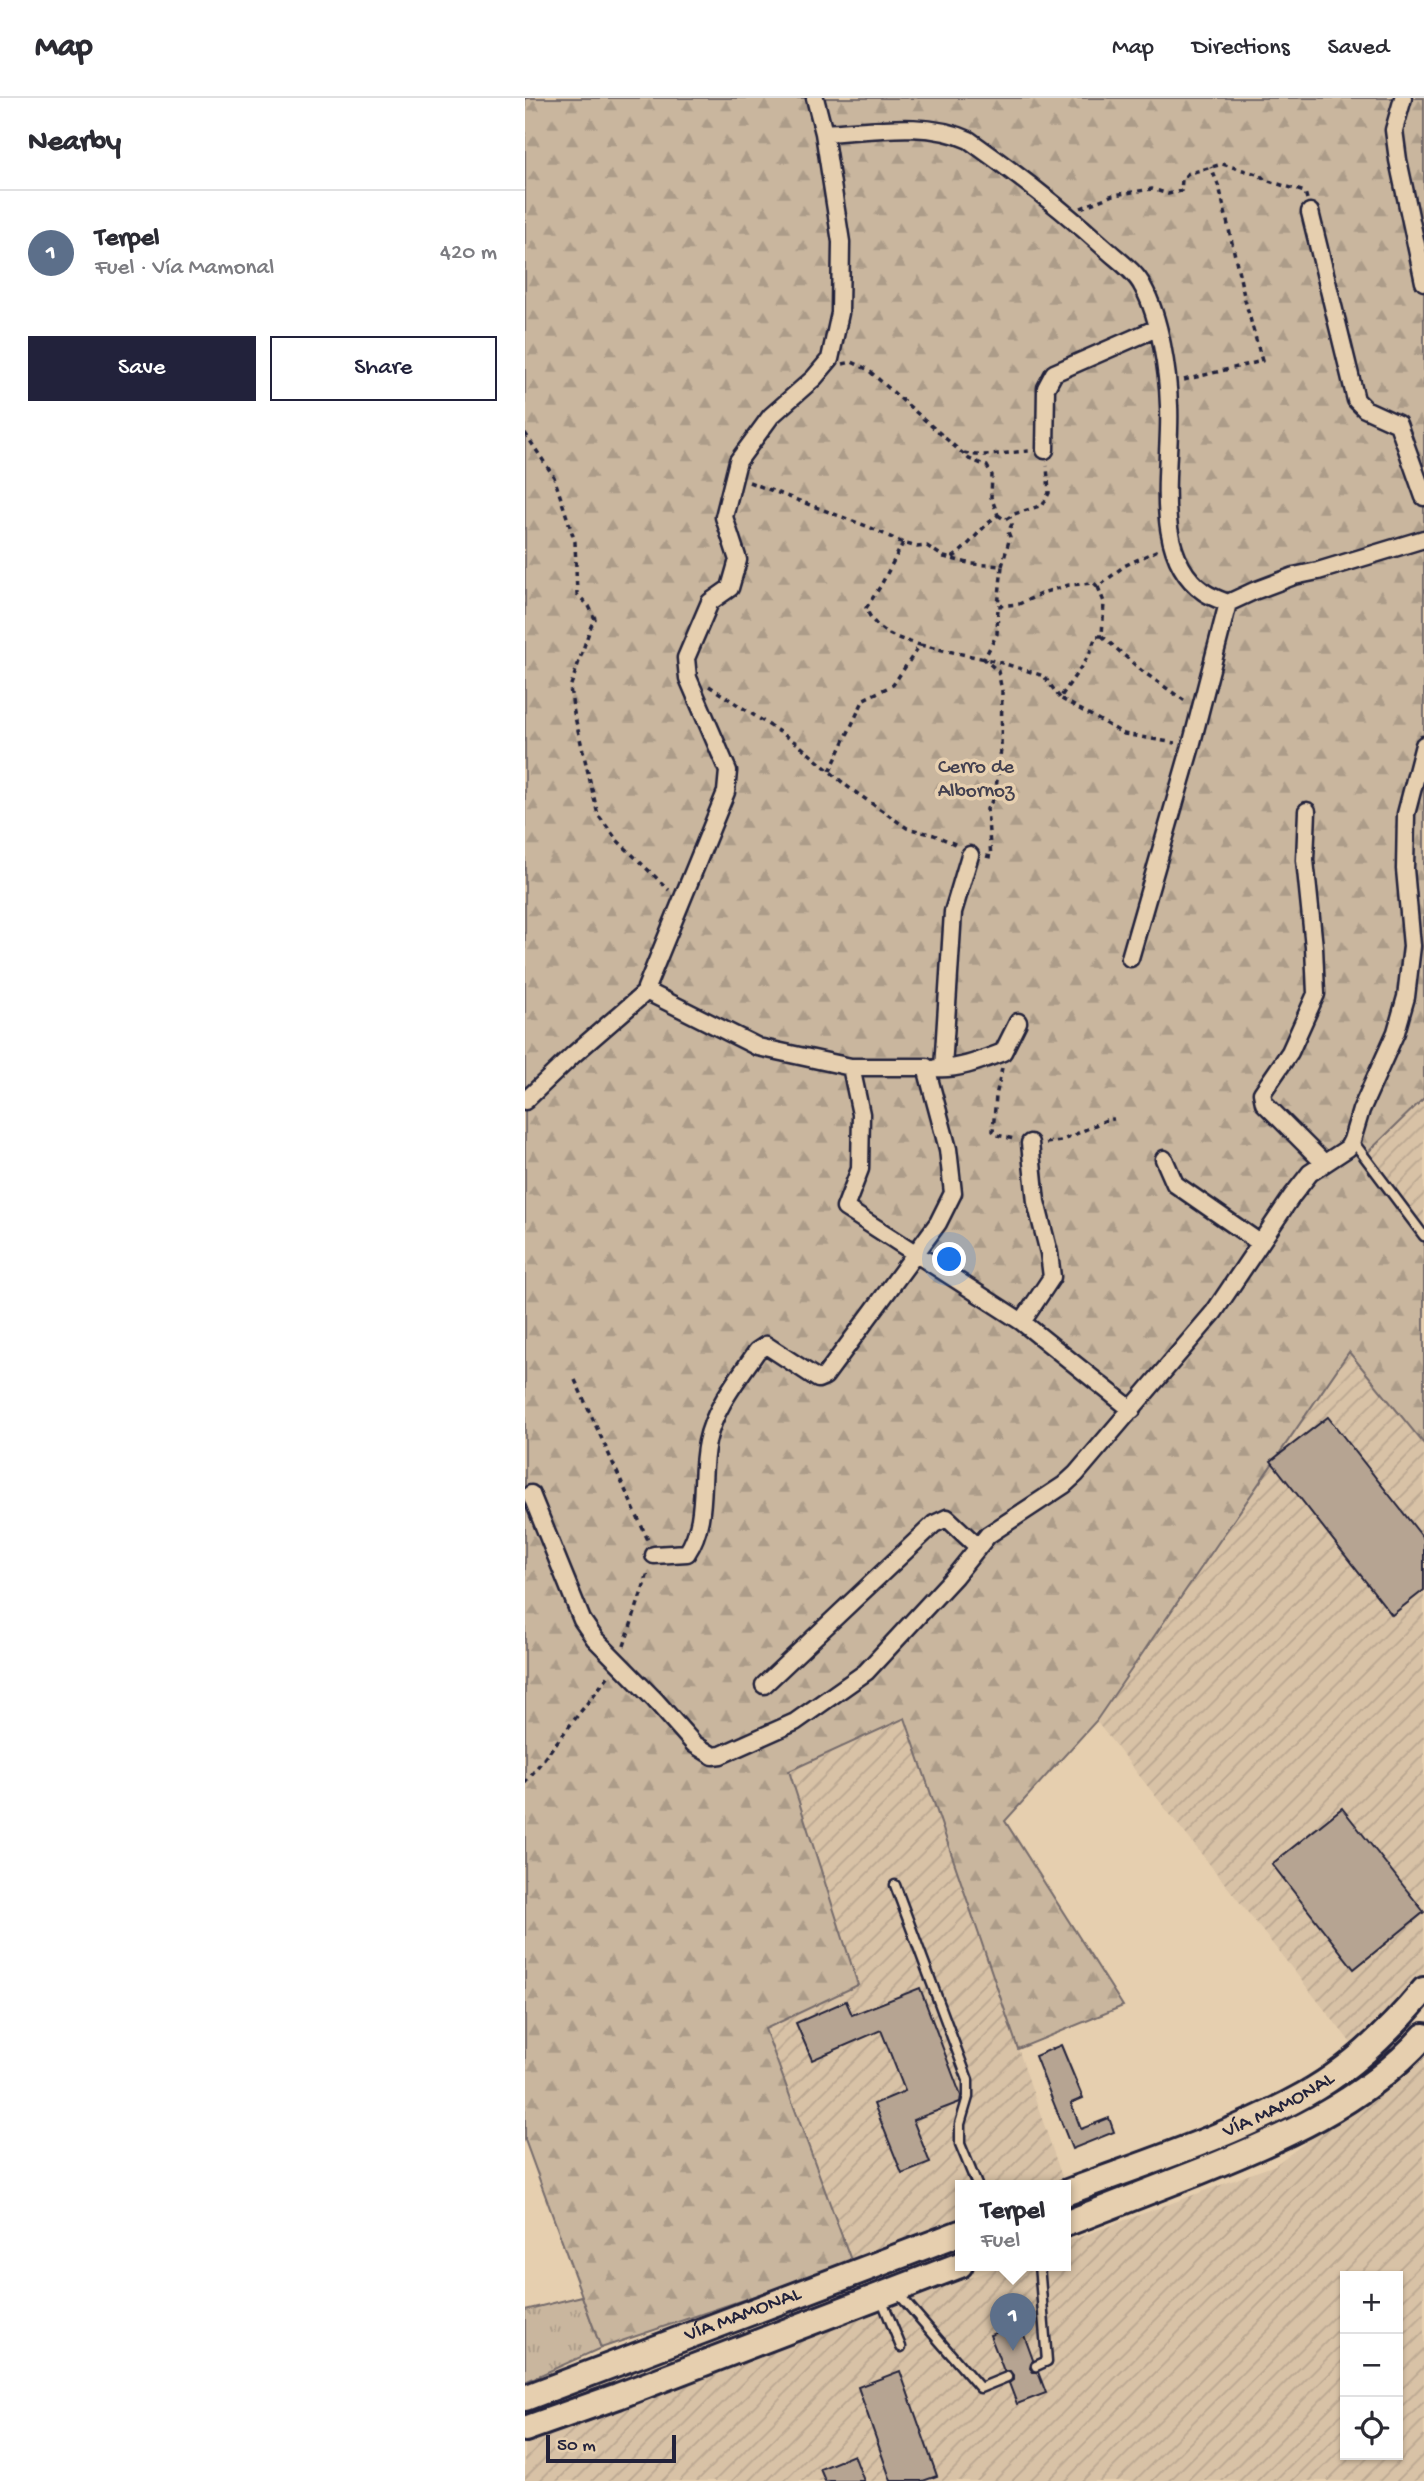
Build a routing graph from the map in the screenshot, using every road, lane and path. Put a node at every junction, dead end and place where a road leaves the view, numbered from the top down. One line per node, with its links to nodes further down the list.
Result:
1 (815, 98): 3 (street)
2 (1403, 98): 7 (street)
3 (824, 133): 5 (street); 9 (street)
4 (1211, 167): 5 (path); 6 (path); 10 (path)
5 (1065, 212): 8 (street)
6 (1310, 212): 15 (street)
7 (1424, 282)
8 (1157, 328): 10 (street); 12 (street)
9 (824, 366): 13 (path); 14 (street)
10 (1167, 385): 19 (street)
11 (525, 433): 38 (path)
12 (1045, 450): 13 (path); 17 (path)
13 (962, 452): 16 (path)
14 (734, 476): 20 (path); 29 (street)
15 (1424, 497)
16 (998, 515): 17 (path); 21 (path)
17 (1010, 517): 22 (path)
18 (1424, 540): 24 (street)
19 (1173, 542): 23 (path); 24 (street)
20 (903, 543): 21 (path); 27 (path)
21 (951, 558): 22 (path)
22 (1002, 566): 25 (path)
23 (1098, 587): 25 (path); 26 (path)
24 (1228, 603): 31 (street)
25 (998, 606): 28 (path)
26 (1102, 636): 30 (path); 31 (path)
27 (920, 645): 28 (path); 34 (path)
28 (984, 659): 30 (path); 37 (path)
29 (688, 678): 34 (path); 38 (street)
30 (1060, 698): 33 (path)
31 (1201, 711): 33 (street)
32 (1424, 745): 35 (street)
33 (1191, 746): 40 (street)
34 (830, 771): 37 (path)
35 (1417, 793): 39 (street)
36 (1307, 811): 52 (street)
37 (970, 855): 46 (street)
38 (681, 901): 41 (street)
39 (1418, 946): 49 (street)
40 (1130, 958)
41 (647, 991): 44 (street); 47 (street)
42 (1018, 1021): 43 (street)
43 (1003, 1052): 46 (street); 50 (path)
44 (851, 1067): 45 (street); 55 (street)
45 (926, 1067): 46 (street); 55 (street)
46 (943, 1068)
47 (525, 1101)
48 (1114, 1119): 50 (path)
49 (1352, 1140): 52 (street); 53 (lane)
50 (1030, 1143): 56 (street)
51 (1164, 1159): 54 (street)
52 (1324, 1163): 54 (street)
53 (1424, 1236)
54 (1260, 1243): 58 (street)
55 (916, 1253): 56 (street); 61 (street)
56 (1022, 1322): 58 (street)
57 (575, 1380): 61 (path)
58 (1132, 1410): 60 (street)
59 (531, 1494): 62 (street)
60 (978, 1547): 62 (street); 63 (street)
61 (654, 1555): 62 (path)
62 (618, 1664): 64 (path)
63 (764, 1685)
64 (525, 1783)
65 (895, 1885): 68 (lane)
66 (1424, 1990): 69 (main road, VÍA MAMONAL)
67 (1424, 2036): 70 (main road, VÍA MAMONAL)
68 (975, 2180)
69 (1071, 2191)
70 (1071, 2222)
71 (955, 2235): 78 (main road, VÍA MAMONAL)
72 (955, 2267): 74 (main road, VÍA MAMONAL)
73 (1040, 2271): 76 (lane)
74 (887, 2293): 75 (lane); 77 (lane); 79 (main road, VÍA MAMONAL)
75 (901, 2347)
76 (1036, 2366)
77 (1007, 2377)
78 (525, 2398)
79 (525, 2429)

